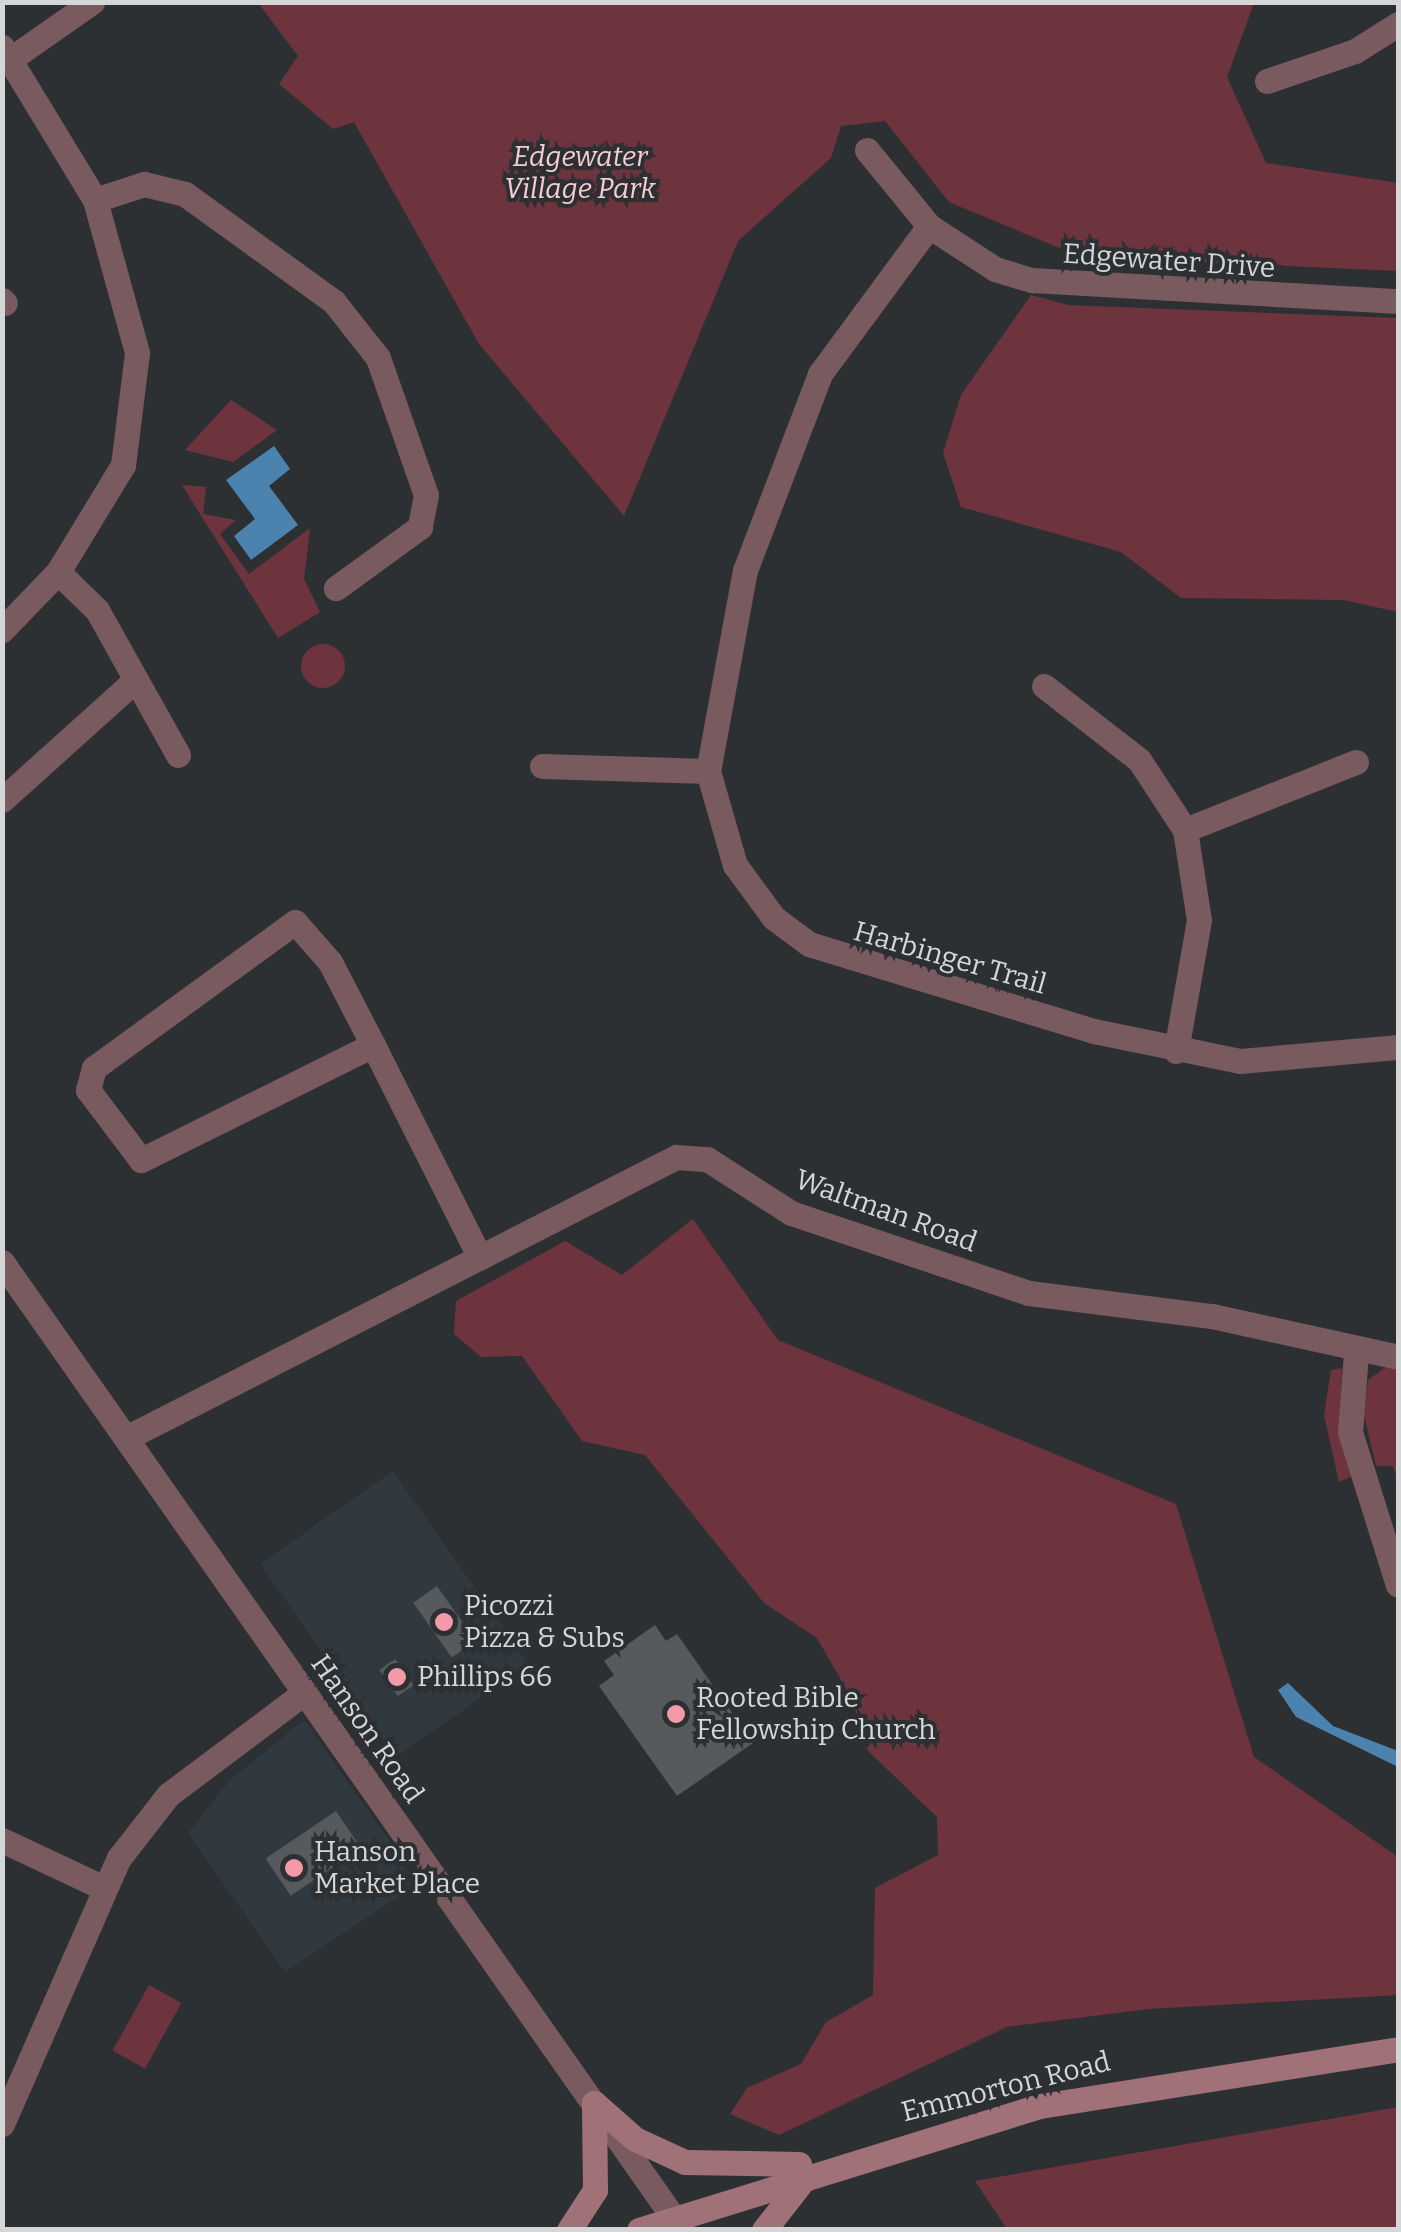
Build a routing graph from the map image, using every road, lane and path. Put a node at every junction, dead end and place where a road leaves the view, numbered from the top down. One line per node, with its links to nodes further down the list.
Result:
1 (92, 2): 3 (street)
2 (1398, 24): 4 (street)
3 (7, 52): 6 (street)
4 (1267, 81)
5 (867, 150): 7 (street, Edgewater Drive)
6 (96, 200): 9 (street); 10 (street)
7 (929, 226): 8 (street, Edgewater Drive); 17 (street, Harbinger Trail)
8 (1398, 302)
9 (58, 572): 11 (street); 12 (street)
10 (336, 588)
11 (2, 630)
12 (133, 682): 14 (street); 18 (street)
13 (1044, 686): 19 (street)
14 (178, 755)
15 (1356, 762): 19 (street)
16 (542, 766): 17 (street)
17 (708, 771): 22 (street, Harbinger Trail)
18 (2, 800)
19 (1185, 830): 22 (street)
20 (373, 1045): 20 (street); 23 (street)
21 (1398, 1047): 22 (street, Harbinger Trail)
22 (1176, 1051)
23 (480, 1258): 25 (street, Waltman Road); 27 (street, Waltman Road)
24 (2, 1262): 27 (street, Hanson Road)
25 (1356, 1352): 26 (street, Waltman Road); 28 (street)
26 (1398, 1357)
27 (126, 1438): 29 (street, Hanson Road)
28 (1398, 1586)
29 (305, 1692): 31 (street); 33 (street, Hanson Road)
30 (2, 1840): 31 (street)
31 (102, 1887): 34 (street)
32 (1398, 2049): 35 (main road, Emmorton Road)
33 (594, 2103): 35 (main road); 37 (street, Hanson Road); 38 (main road)
34 (2, 2124)
35 (844, 2160): 36 (main road, Emmorton Road)
36 (812, 2170): 37 (main road, Emmorton Road); 40 (main road)
37 (678, 2223): 39 (main road, Emmorton Road)
38 (569, 2230)
39 (639, 2230)
40 (764, 2230)

